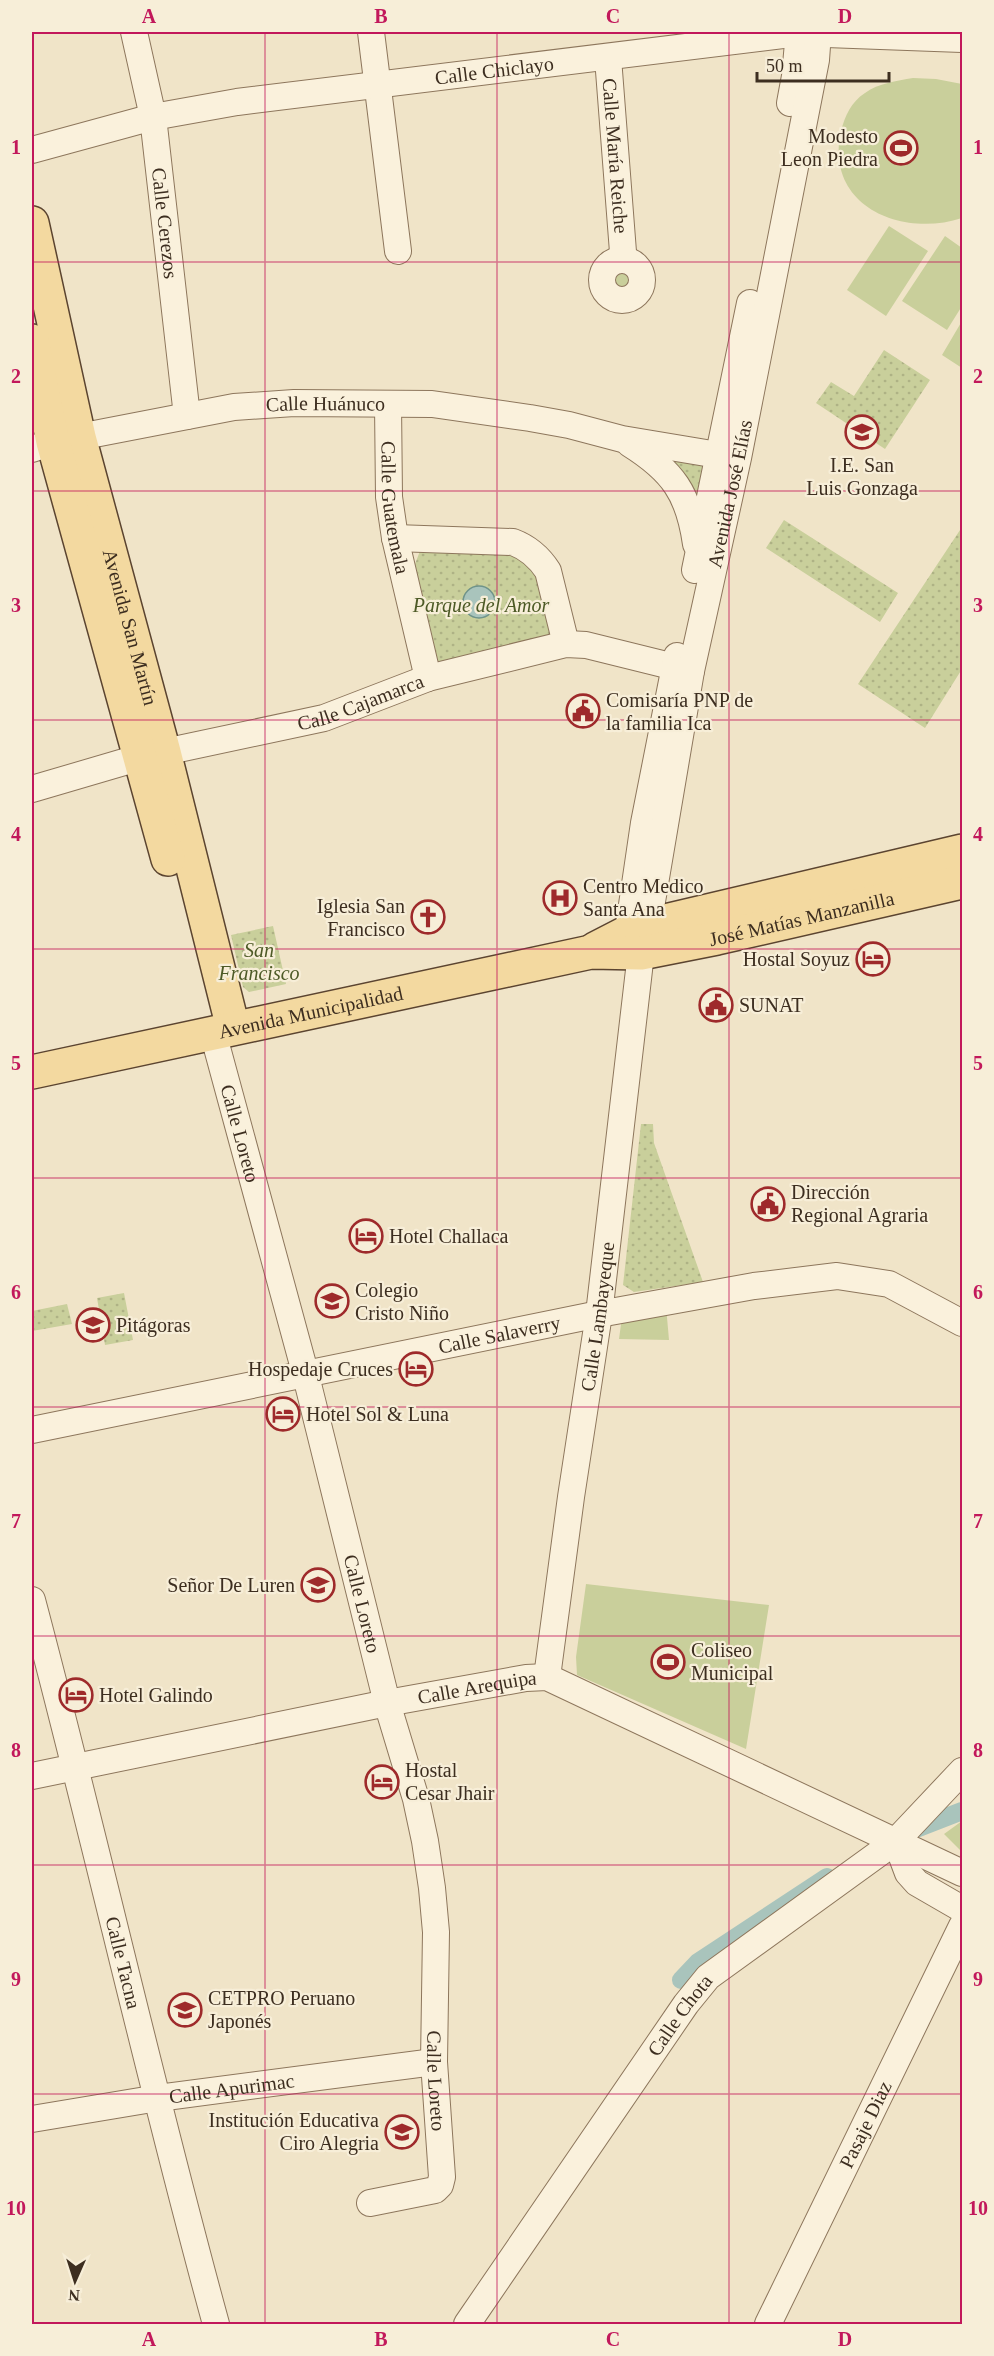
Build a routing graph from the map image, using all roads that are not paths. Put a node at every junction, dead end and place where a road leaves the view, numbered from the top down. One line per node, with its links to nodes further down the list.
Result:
1 (134, 32): 8 (street, Calle Cerezos)
2 (371, 32): 7 (street)
3 (809, 32): 4 (street, Calle Chiclayo); 5 (street, Calle Chiclayo); 18 (street, Avenida José Elías)
4 (963, 39)
5 (660, 41): 6 (street, Calle Chiclayo)
6 (609, 57): 7 (street, Calle Chiclayo); 12 (street, Calle María Reiche)
7 (376, 84): 8 (street, Calle Chiclayo); 11 (street)
8 (153, 117): 9 (street, Calle Chiclayo); 15 (street, Calle Cerezos)
9 (32, 150)
10 (32, 223): 17 (main road, Avenida San Martín)
11 (398, 251)
12 (623, 258)
13 (32, 341): 17 (main road, Avenida San Martín)
14 (388, 404): 15 (street, Calle Huánuco); 16 (street, Calle Huánuco); 19 (street, Calle Guatemala)
15 (187, 416): 17 (street, Calle Huánuco)
16 (622, 439): 18 (street); 20 (street)
17 (54, 443): 24 (main road, Avenida San Martín)
18 (728, 457): 20 (street, Avenida José Elías); 22 (street, Avenida José Elías)
19 (395, 538): 21 (street); 23 (street, Calle Guatemala)
20 (697, 560): 22 (street, Avenida José Elías)
21 (566, 644): 22 (street, Calle Cajamarca); 23 (street, Calle Cajamarca)
22 (683, 669): 28 (street, Avenida José Elías)
23 (428, 678): 24 (street, Calle Cajamarca)
24 (153, 755): 25 (street, Calle Cajamarca); 29 (main road, Avenida San Martín)
25 (32, 789)
26 (963, 851): 28 (main road, José Matías Manzanilla)
27 (963, 882): 28 (main road, José Matías Manzanilla)
28 (639, 937): 29 (main road, Avenida Municipalidad); 31 (street, Calle Lambayeque)
29 (223, 1030): 30 (main road, Avenida Municipalidad); 33 (street, Calle Loreto)
30 (32, 1071)
31 (599, 1314): 32 (street, Calle Salaverry); 33 (street, Calle Salaverry); 36 (street, Calle Lambayeque)
32 (963, 1323)
33 (305, 1372): 34 (street, Calle Salaverry); 37 (street, Calle Loreto)
34 (32, 1430)
35 (32, 1600): 38 (street, Calle Tacna)
36 (547, 1677): 37 (street, Calle Arequipa); 41 (street, Calle Arequipa)
37 (387, 1703): 38 (street, Calle Arequipa); 45 (street, Calle Loreto)
38 (76, 1768): 40 (street, Calle Arequipa); 46 (street, Calle Tacna)
39 (963, 1771): 41 (street, Calle Chota)
40 (32, 1776)
41 (896, 1841): 42 (street, Calle Arequipa); 43 (street); 50 (street, Calle Chota)
42 (963, 1873)
43 (963, 1909)
44 (963, 1926): 51 (street, Pasaje Diaz)
45 (434, 2062): 46 (street, Calle Apurimac); 48 (street, Calle Loreto)
46 (158, 2098): 47 (street, Calle Apurimac); 49 (street, Calle Tacna)
47 (32, 2119)
48 (370, 2203)
49 (216, 2325)
50 (467, 2325)
51 (768, 2325)

